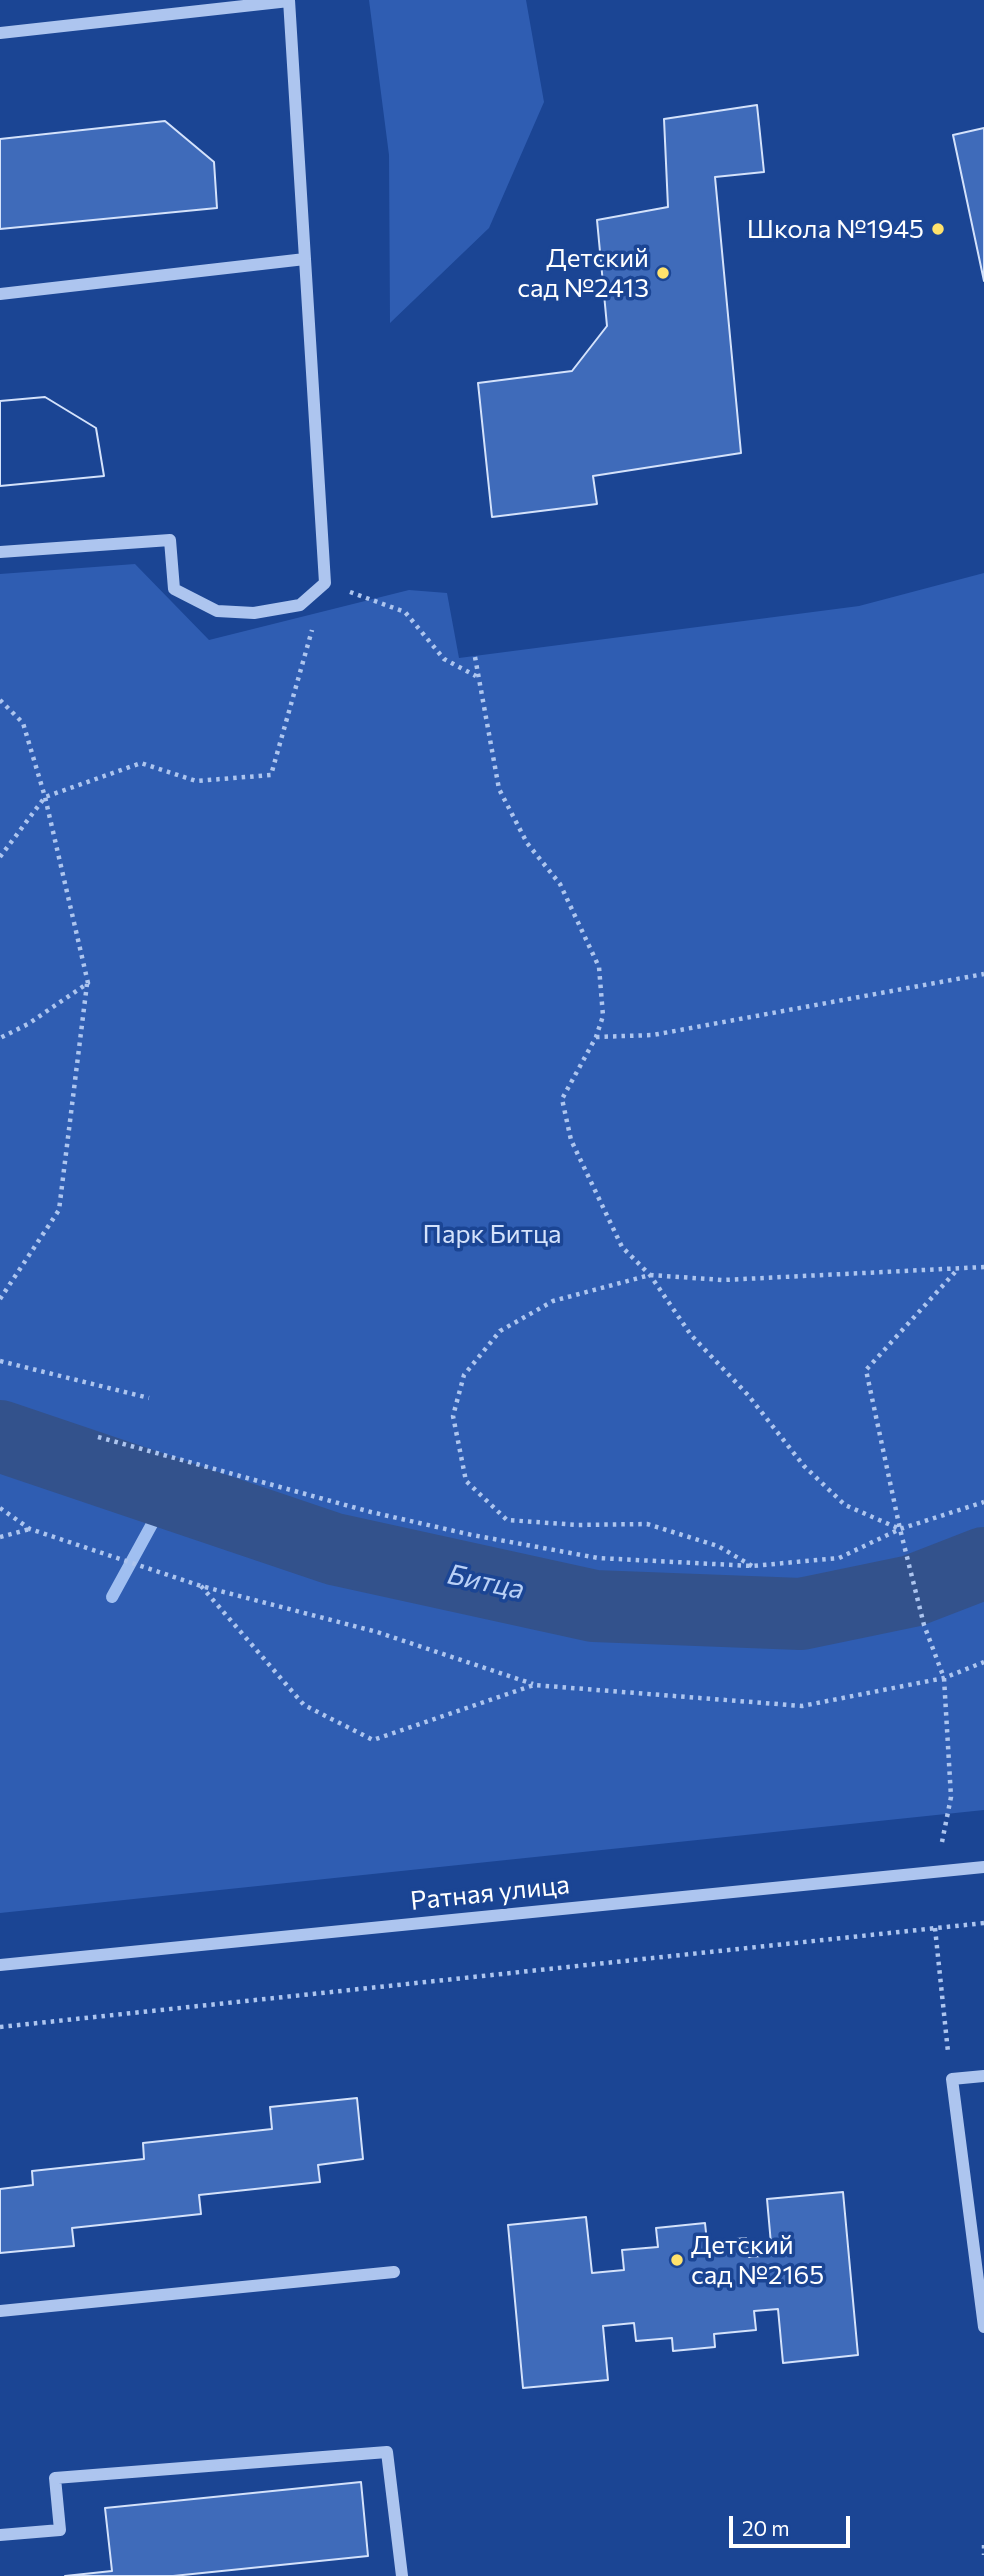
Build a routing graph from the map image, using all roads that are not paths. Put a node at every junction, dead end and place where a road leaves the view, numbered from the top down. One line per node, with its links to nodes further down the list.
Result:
1 (289, 1): 2 (street); 3 (street)
2 (0, 33)
3 (305, 259): 4 (street); 5 (street)
4 (0, 294)
5 (0, 552)
6 (984, 1867): 7 (street, Ратная улица)
7 (0, 1965)
8 (984, 2076): 11 (street)
9 (394, 2272): 10 (street)
10 (0, 2311)
11 (984, 2327)
12 (0, 2535): 13 (street)
13 (402, 2576)

